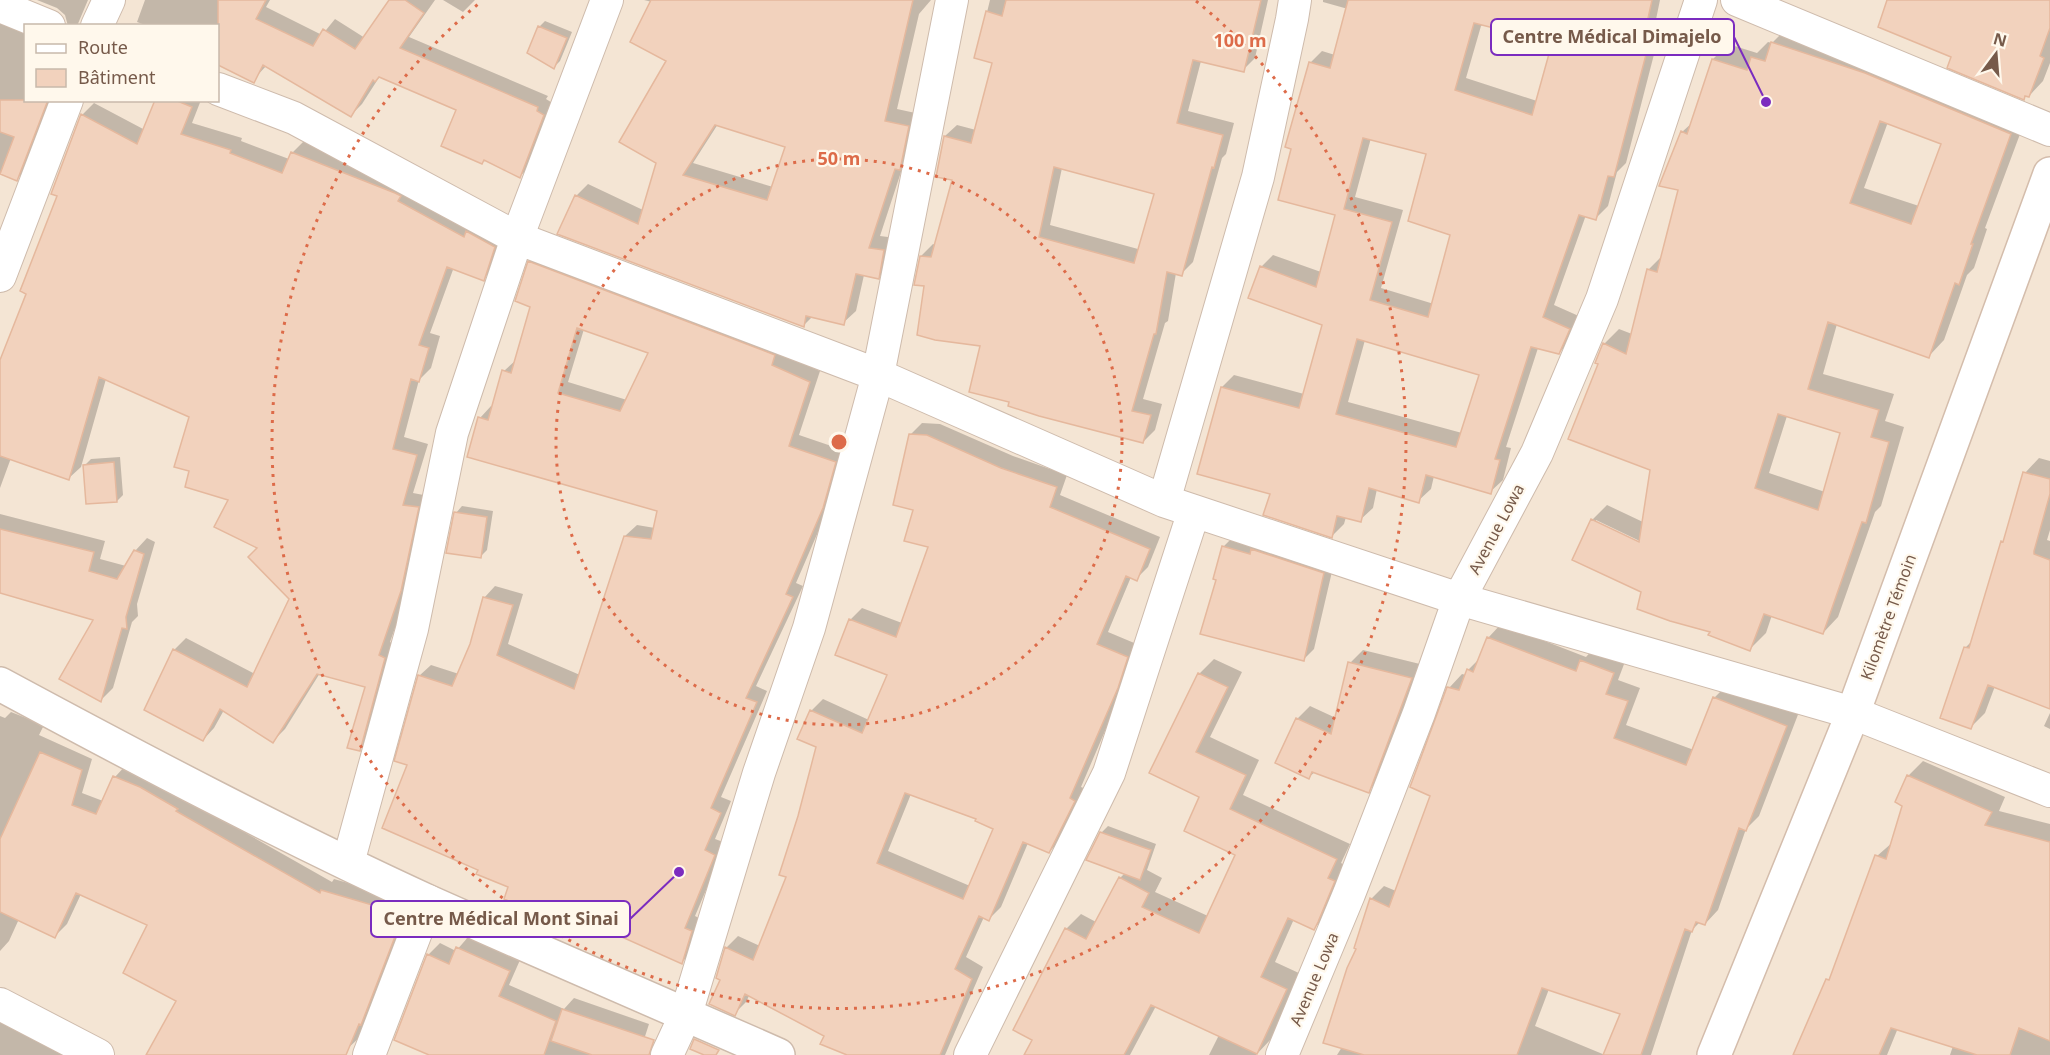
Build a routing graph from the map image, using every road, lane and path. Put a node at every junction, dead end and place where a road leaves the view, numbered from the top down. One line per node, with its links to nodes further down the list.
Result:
1 (109, 0): 9 (street)
2 (607, 0): 14 (street)
3 (952, 0): 16 (street)
4 (1295, 0): 17 (street)
5 (1701, 0): 19 (street, Avenue Lowa)
6 (1737, 0): 12 (street)
7 (0, 6): 8 (street)
8 (44, 24)
9 (98, 24)
10 (219, 89): 14 (street)
11 (66, 102): 15 (street)
12 (2050, 130)
13 (2050, 174): 21 (main road, Kilomètre Témoin)
14 (517, 238): 16 (street); 23 (street)
15 (0, 276)
16 (878, 375): 17 (street); 26 (street)
17 (1164, 501): 18 (street)
18 (1194, 511): 19 (street); 31 (street)
19 (1459, 599): 21 (street); 32 (street, Avenue Lowa)
20 (0, 684): 23 (main road)
21 (1853, 713): 22 (street); 33 (main road, Kilomètre Témoin)
22 (2050, 791)
23 (348, 863): 24 (main road)
24 (428, 901): 26 (main road); 28 (street)
25 (0, 1004): 27 (street)
26 (686, 1014): 29 (street); 30 (main road)
27 (98, 1055)
28 (369, 1055)
29 (667, 1055)
30 (778, 1055)
31 (970, 1055)
32 (1282, 1055)
33 (1714, 1055)

